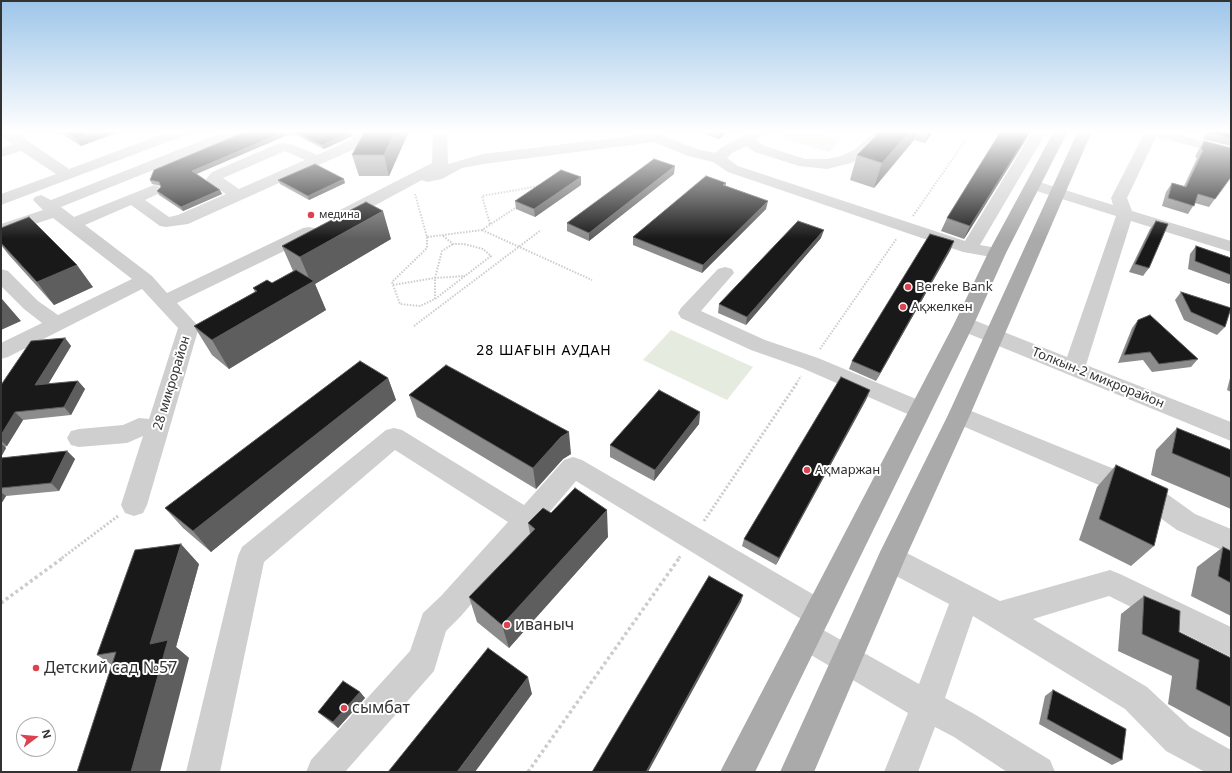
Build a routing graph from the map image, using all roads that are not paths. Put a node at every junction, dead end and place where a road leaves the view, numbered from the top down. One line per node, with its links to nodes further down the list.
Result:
1 (57, 167): 13 (street)
2 (89, 167): 13 (street)
3 (151, 167): 22 (street)
4 (235, 167): 19 (street)
5 (300, 167): 19 (street)
6 (436, 167): 14 (street)
7 (453, 167): 14 (street)
8 (730, 167): 27 (street)
9 (1018, 167): 27 (street)
10 (1042, 167): 15 (main road)
11 (1069, 167): 18 (main road)
12 (1134, 167): 23 (street)
13 (68, 175): 16 (street)
14 (407, 183): 32 (street)
15 (1032, 185): 18 (street); 28 (main road)
16 (22, 189): 21 (street); 22 (street)
17 (154, 190): 20 (street)
18 (1058, 192): 23 (street); 35 (main road)
19 (238, 195): 20 (street)
20 (133, 199): 24 (street)
21 (1, 200)
22 (53, 208): 24 (street); 25 (street)
23 (1126, 214): 26 (street); 37 (street)
24 (73, 224): 31 (street)
25 (1, 230)
26 (1231, 247)
27 (969, 248): 28 (street)
28 (996, 253): 34 (main road)
29 (726, 273): 38 (street)
30 (1, 275): 33 (street)
31 (145, 280): 32 (street); 33 (street)
32 (164, 302): 40 (street, 28 микрорайон)
33 (56, 324): 36 (street)
34 (964, 324): 35 (street, Толкын-2 микрорайон); 38 (main road)
35 (994, 336): 37 (street, Толкын-2 микрорайон); 39 (main road)
36 (1, 352)
37 (1074, 368): 41 (street, Толкын-2 микрорайон)
38 (920, 410): 49 (main road)
39 (959, 415): 45 (street); 46 (main road)
40 (158, 428): 42 (street); 43 (street, 28 микрорайон)
41 (1231, 432)
42 (79, 438)
43 (134, 504)
44 (527, 520): 49 (street); 54 (street); 55 (street)
45 (1231, 542)
46 (891, 559): 47 (street); 51 (main road)
47 (966, 598): 48 (street); 52 (street)
48 (999, 615): 50 (street); 53 (street)
49 (812, 624): 51 (street); 56 (main road)
50 (1231, 642)
51 (847, 660): 52 (street); 57 (main road)
52 (927, 706): 58 (street); 59 (street)
53 (1231, 768)
54 (202, 772)
55 (323, 772)
56 (737, 772)
57 (797, 772)
58 (901, 772)
59 (1038, 772)

